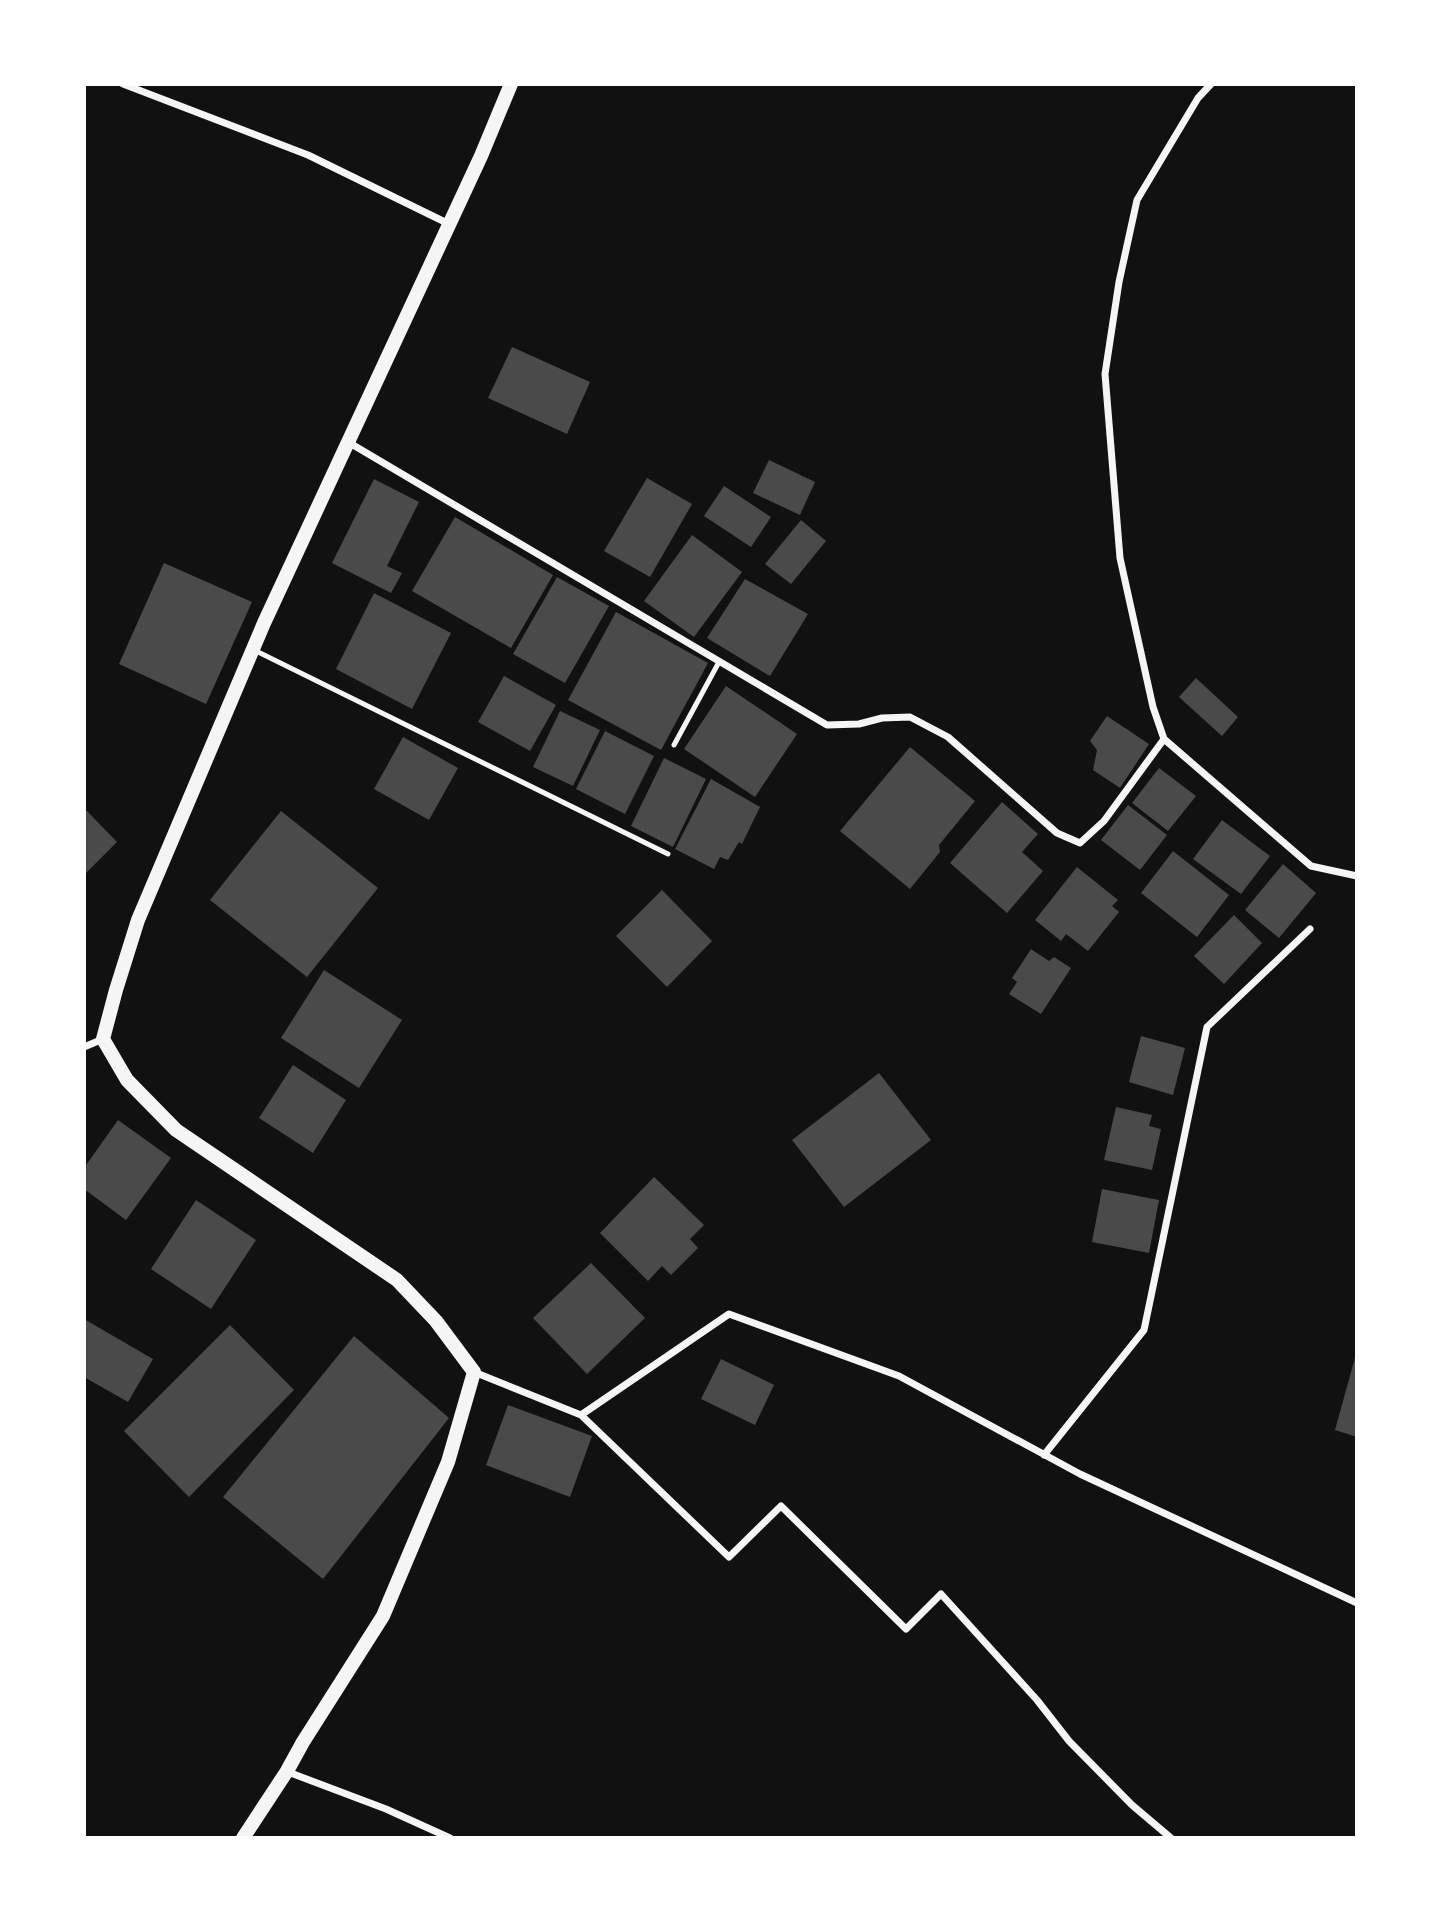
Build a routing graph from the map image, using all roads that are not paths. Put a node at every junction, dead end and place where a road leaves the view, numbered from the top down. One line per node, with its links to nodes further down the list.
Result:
1 (123, 84): 4 (street)
2 (511, 84): 4 (main road)
3 (1211, 84): 8 (street)
4 (449, 224): 5 (main road)
5 (348, 442): 6 (main road); 7 (street)
6 (253, 649): 10 (lane); 13 (main road)
7 (719, 662): 8 (street); 9 (lane)
8 (1164, 739): 11 (street)
9 (674, 745)
10 (668, 854)
11 (1357, 876)
12 (1310, 929): 17 (street)
13 (103, 1039): 14 (street); 15 (main road)
14 (84, 1047)
15 (474, 1372): 16 (street); 19 (main road)
16 (581, 1415): 17 (street); 22 (street)
17 (1044, 1455): 18 (street)
18 (1357, 1604)
19 (287, 1771): 20 (main road); 21 (street)
20 (243, 1838)
21 (450, 1838)
22 (1171, 1838)

